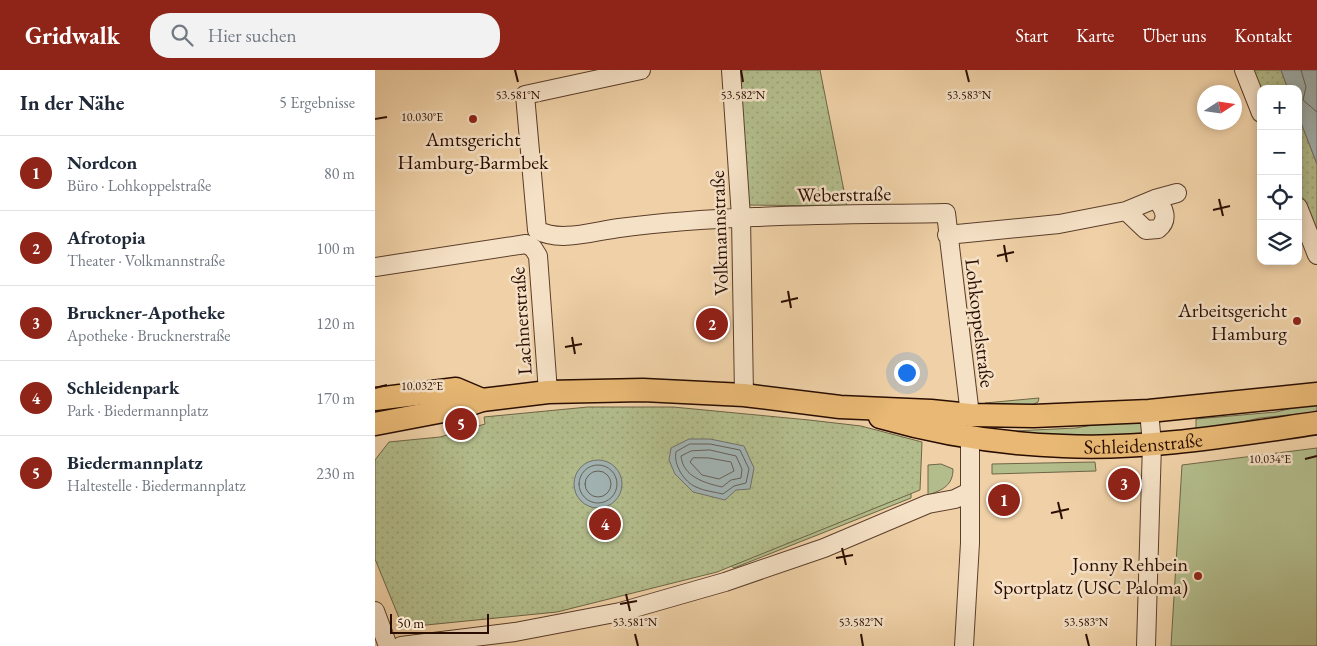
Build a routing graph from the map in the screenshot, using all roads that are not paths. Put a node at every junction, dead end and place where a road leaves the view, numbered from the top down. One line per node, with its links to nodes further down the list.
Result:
1 (641, 70): 11 (street, Lachnerstraße)
2 (731, 70): 8 (street, Volkmannstraße)
3 (1244, 70): 4 (street)
4 (1257, 103)
5 (1177, 193): 6 (street)
6 (1155, 200): 7 (street); 7 (street)
7 (1126, 211): 10 (street)
8 (741, 217): 10 (street, Weberstraße); 11 (street, Weberstraße); 16 (street, Volkmannstraße)
9 (1302, 217): 12 (street)
10 (947, 235): 21 (street, Lohkoppelstraße)
11 (537, 240): 13 (street, Weberstraße); 14 (street, Lachnerstraße)
12 (1317, 255)
13 (375, 267)
14 (548, 392): 16 (main road); 18 (main road)
15 (1317, 394): 20 (main road, Schleidenstraße)
16 (744, 395): 19 (main road)
17 (375, 399): 18 (main road)
18 (482, 400): 23 (main road)
19 (840, 406): 21 (main road, Schleidenstraße); 24 (main road, Schleidenstraße)
20 (1149, 411): 21 (main road, Schleidenstraße); 25 (street)
21 (970, 416): 24 (main road)
22 (1317, 423): 25 (main road, Schleidenstraße)
23 (375, 424)
24 (970, 438): 25 (main road, Schleidenstraße); 26 (street)
25 (1152, 444): 31 (street)
26 (969, 492): 29 (street); 30 (street)
27 (375, 611): 28 (street)
28 (388, 646)
29 (401, 646)
30 (965, 646)
31 (1146, 646)

